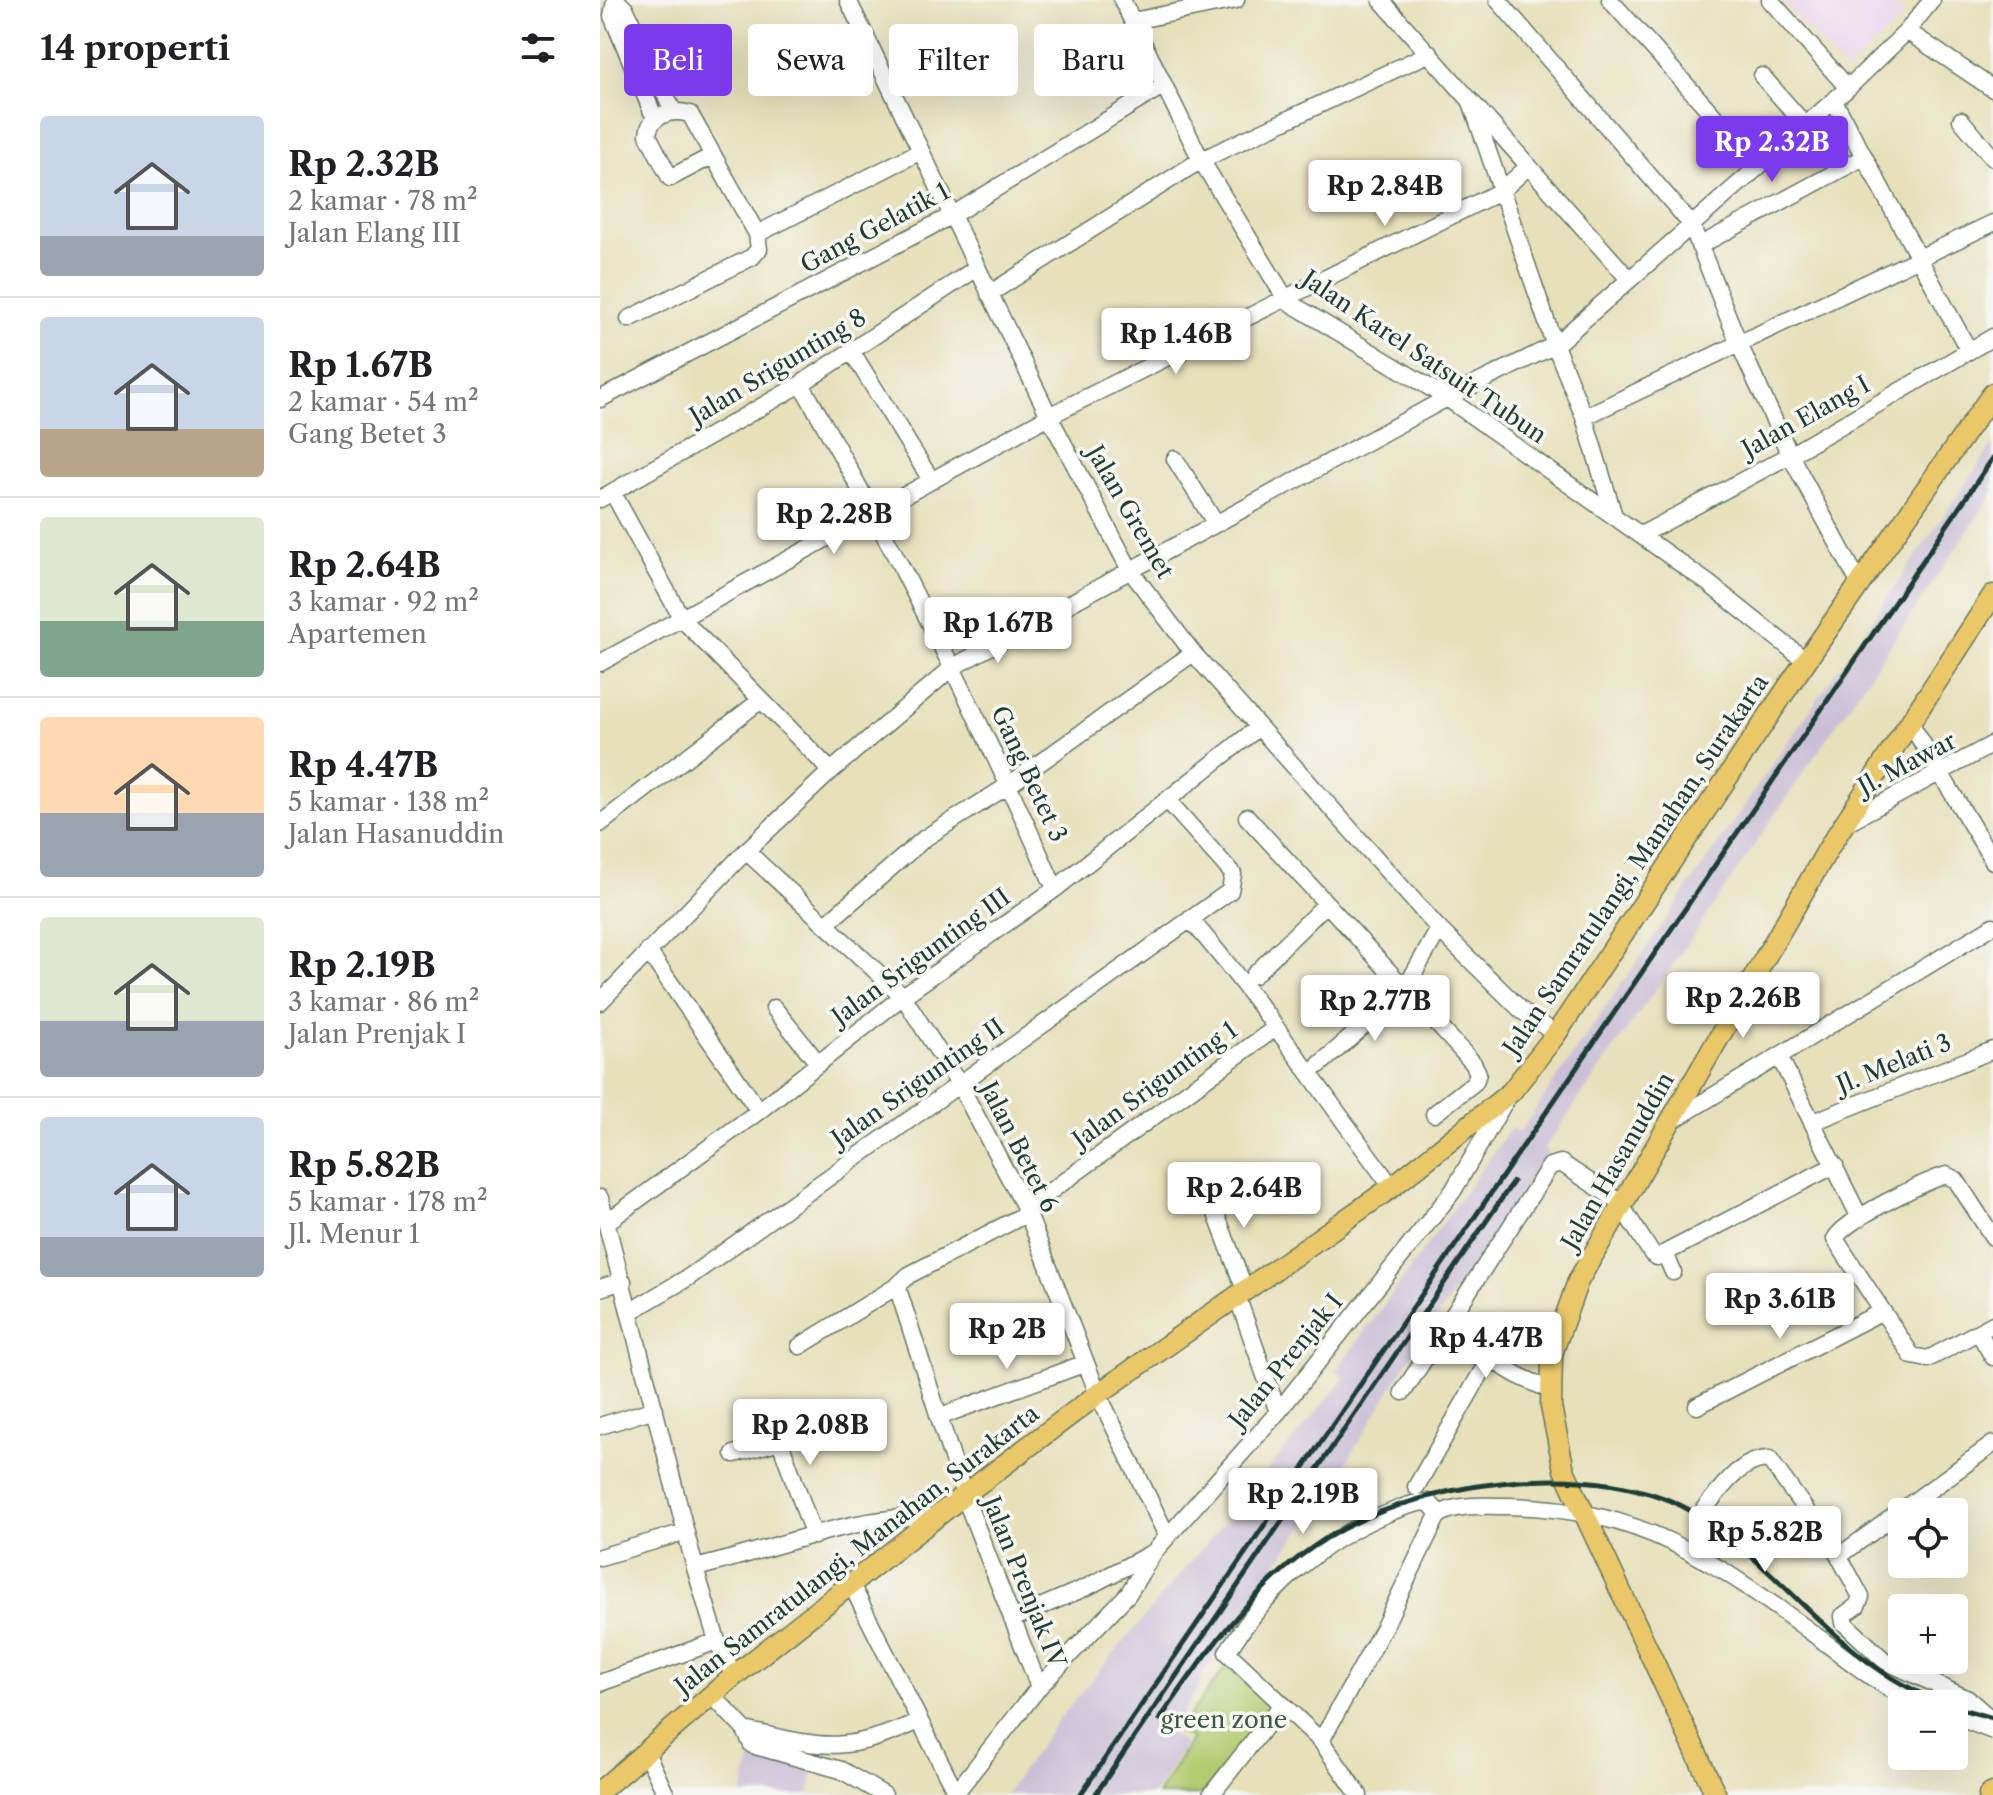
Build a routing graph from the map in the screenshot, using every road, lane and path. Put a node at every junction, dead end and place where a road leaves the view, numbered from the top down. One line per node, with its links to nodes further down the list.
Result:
1 (616, 0): 19 (street); 20 (street)
2 (848, 0): 31 (street, Jalan Gremet)
3 (1122, 0): 10 (street, Jalan Karel Satsuit Tubun)
4 (1236, 0): 10 (street)
5 (1381, 0): 12 (street)
6 (1498, 0): 33 (street)
7 (1610, 0): 28 (street)
8 (1770, 0): 15 (street)
9 (1932, 0): 11 (street)
10 (1133, 21): 14 (street, Jalan Karel Satsuit Tubun)
11 (1907, 31): 15 (street); 16 (street)
12 (1430, 53): 17 (street); 27 (street)
13 (1762, 76): 22 (street)
14 (1164, 85): 27 (street, Jalan Karel Satsuit Tubun); 31 (street, Gang Gelatik 1)
15 (1848, 88): 18 (street)
16 (1993, 89)
17 (1467, 93): 29 (street); 30 (street)
18 (1834, 101): 22 (street); 25 (street)
19 (673, 111): 20 (street); 24 (street)
20 (655, 119): 24 (street)
21 (1961, 120): 26 (street)
22 (1805, 125): 28 (street)
23 (917, 153): 34 (street)
24 (712, 156): 34 (street)
25 (1864, 157): 35 (street); 36 (street)
26 (1993, 158)
27 (1201, 160): 39 (street); 40 (street, Jalan Karel Satsuit Tubun)
28 (1758, 165): 33 (street)
29 (1529, 166): 30 (street); 38 (street)
30 (1501, 191): 40 (street); 43 (street)
31 (951, 216): 37 (street, Jalan Gremet); 50 (street, Gang Gelatik 1)
32 (1993, 223): 36 (street)
33 (1691, 224): 35 (street); 38 (street)
34 (757, 234): 41 (street)
35 (1699, 246): 44 (street)
36 (1919, 258): 44 (street); 45 (street)
37 (977, 268): 39 (street, Jalan Gremet); 46 (street, Jalan Srigunting 8)
38 (1628, 278): 43 (street)
39 (989, 294): 51 (street, Jalan Gremet)
40 (1287, 301): 49 (street, Jalan Karel Satsuit Tubun); 51 (street)
41 (629, 319)
42 (1993, 337): 45 (street, Jalan Elang I)
43 (1555, 344): 49 (street); 52 (street)
44 (1739, 344): 52 (street); 53 (street)
45 (1969, 351): 53 (street, Jalan Elang I)
46 (852, 352): 47 (street, Jalan Srigunting 8); 55 (street)
47 (801, 384): 56 (street, Jalan Srigunting 8); 57 (street, Gang Betet 3)
48 (1993, 393): 66 (main road, Jalan Samratulangi, Manahan, Surakarta)
49 (1447, 398): 58 (street, Jalan Karel Satsuit Tubun); 59 (street)
50 (600, 399)
51 (1049, 416): 55 (street); 61 (street, Jalan Gremet)
52 (1584, 417): 58 (street)
53 (1790, 455): 60 (street, Jalan Elang I); 62 (street)
54 (1175, 459): 59 (street)
55 (931, 480): 57 (street)
56 (607, 496): 64 (street)
57 (874, 511): 64 (street); 68 (street, Gang Betet 3)
58 (1614, 516): 60 (street, Jalan Karel Satsuit Tubun)
59 (1216, 524): 61 (street)
60 (1641, 535): 66 (street, Jalan Karel Satsuit Tubun)
61 (1130, 570): 65 (street, Jalan Gremet); 68 (street)
62 (1857, 579)
63 (1993, 595): 70 (main road, Jalan Hasanuddin)
64 (682, 619): 67 (street); 69 (street)
65 (1193, 653): 71 (street, Jalan Gremet); 75 (street)
66 (1806, 661): 95 (main road, Jalan Samratulangi, Manahan, Surakarta)
67 (600, 663)
68 (953, 667): 73 (street); 75 (street, Gang Betet 3)
69 (761, 700): 73 (street); 78 (street)
70 (1909, 721): 74 (street); 79 (main road, Jalan Hasanuddin)
71 (1259, 727): 76 (street, Jalan Srigunting III); 87 (street, Jalan Gremet)
72 (1993, 744): 74 (street, Jl. Mawar)
73 (831, 771): 80 (street)
74 (1941, 774): 79 (street, Jl. Mawar); 81 (street)
75 (1009, 785): 82 (street, Gang Betet 3); 85 (street)
76 (1169, 802): 82 (street, Jalan Srigunting III); 84 (street, Jalan Srigunting II)
77 (1247, 817): 83 (street)
78 (600, 824)
79 (1843, 825): 104 (main road, Jalan Hasanuddin)
80 (746, 851): 85 (street, Jalan Betet 6); 88 (street)
81 (1993, 861)
82 (1055, 889): 91 (street, Jalan Srigunting III)
83 (1326, 904): 89 (street); 90 (street)
84 (1190, 919): 94 (street); 100 (street, Jalan Srigunting II)
85 (826, 924): 91 (street, Jalan Betet 6)
86 (1993, 926): 97 (street)
87 (1439, 929): 90 (street); 95 (street, Jalan Gremet)
88 (648, 951): 92 (street); 102 (street)
89 (1254, 975)
90 (1404, 991): 99 (street); 103 (street)
91 (903, 996): 98 (street, Jalan Srigunting III); 100 (street, Jalan Betet 6)
92 (600, 1002)
93 (774, 1008): 98 (street)
94 (1274, 1029): 108 (street); 111 (street, Jalan Srigunting 1)
95 (1556, 1034): 101 (main road, Jalan Samratulangi, Manahan, Surakarta)
96 (1993, 1050): 105 (street, Jl. Melati 3)
97 (1779, 1056): 104 (street); 105 (street)
98 (818, 1063): 102 (street, Jalan Srigunting III)
99 (1319, 1065)
100 (959, 1084): 111 (street, Jalan Betet 6); 121 (street, Jalan Srigunting II)
101 (1511, 1092): 108 (main road, Jalan Samratulangi, Manahan, Surakarta); 135 (street, Jalan Prenjak I)
102 (759, 1111): 113 (street, Jalan Srigunting III)
103 (1434, 1114)
104 (1672, 1121): 110 (main road, Jalan Hasanuddin)
105 (1813, 1122): 106 (street)
106 (1835, 1165): 112 (street); 115 (street)
107 (1205, 1185): 120 (street)
108 (1392, 1187): 120 (main road, Jalan Samratulangi, Manahan, Surakarta)
109 (600, 1198): 113 (street)
110 (1622, 1205): 115 (street); 124 (street); 129 (main road, Jalan Hasanuddin)
111 (1027, 1211): 118 (street, Jalan Srigunting 1); 128 (street, Jalan Betet 6)
112 (1860, 1218): 114 (street); 122 (street)
113 (607, 1222): 117 (street)
114 (1993, 1237)
115 (1665, 1253): 116 (street)
116 (1673, 1272)
117 (623, 1281): 119 (street); 121 (street)
118 (897, 1286): 125 (street, Jalan Srigunting 1); 136 (street)
119 (600, 1288)
120 (1241, 1293): 131 (main road, Jalan Samratulangi, Manahan, Surakarta); 135 (street)
121 (631, 1311): 133 (street)
122 (1881, 1312): 123 (street); 132 (street)
123 (1986, 1329): 126 (street)
124 (1442, 1330): 127 (street); 130 (street)
125 (800, 1346)
126 (1993, 1357)
127 (1489, 1359): 129 (street); 141 (street)
128 (1086, 1363): 131 (street, Jalan Betet 6); 136 (street)
129 (1550, 1390): 144 (main road, Jalan Hasanuddin)
130 (1403, 1392)
131 (1098, 1394): 142 (main road, Jalan Samratulangi, Manahan, Surakarta); 149 (street, Jalan Betet 6)
132 (1697, 1406)
133 (655, 1409): 137 (street); 147 (street)
134 (769, 1411): 138 (street)
135 (1278, 1412): 149 (street, Jalan Prenjak I)
136 (941, 1416): 142 (street)
137 (600, 1426)
138 (780, 1441): 140 (street); 148 (street)
139 (1993, 1444): 151 (street)
140 (734, 1454)
141 (1416, 1487)
142 (964, 1495): 146 (main road, Jalan Samratulangi, Manahan, Surakarta); 155 (street, Jalan Prenjak IV)
143 (1704, 1509): 151 (street)
144 (1581, 1511): 145 (street); 160 (street); 176 (main road, Jalan Hasanuddin)
145 (1440, 1514): 162 (street); 168 (street)
146 (937, 1517): 148 (street); 154 (main road, Jalan Samratulangi, Manahan, Surakarta)
147 (685, 1532): 152 (street); 153 (street)
148 (814, 1536): 153 (street)
149 (1167, 1536): 150 (street, Jalan Prenjak I)
150 (1154, 1552): 155 (street); 159 (street, Jalan Prenjak I)
151 (1839, 1556): 164 (street)
152 (600, 1557)
153 (695, 1568): 156 (street)
154 (851, 1584): 157 (main road, Jalan Samratulangi, Manahan, Surakarta); 165 (street)
155 (1012, 1619): 159 (street, Jalan Prenjak IV)
156 (717, 1641): 157 (street); 158 (street)
157 (734, 1676): 161 (main road, Jalan Samratulangi, Manahan, Surakarta)
158 (600, 1683)
159 (1039, 1687): 171 (street, Jalan Prenjak I)
160 (1890, 1690)
161 (713, 1696): 166 (street); 169 (main road, Jalan Samratulangi, Manahan, Surakarta)
162 (1281, 1706): 168 (street); 174 (street)
163 (1968, 1721): 167 (street)
164 (1993, 1721)
165 (917, 1722): 166 (street); 171 (street)
166 (745, 1730): 173 (street)
167 (1993, 1731)
168 (1321, 1741): 175 (street)
169 (646, 1752): 170 (main road, Jalan Samratulangi, Manahan, Surakarta); 172 (street)
170 (600, 1791)
171 (954, 1793)
172 (666, 1795)
173 (884, 1795)
174 (1211, 1795)
175 (1359, 1795)
176 (1716, 1795)

